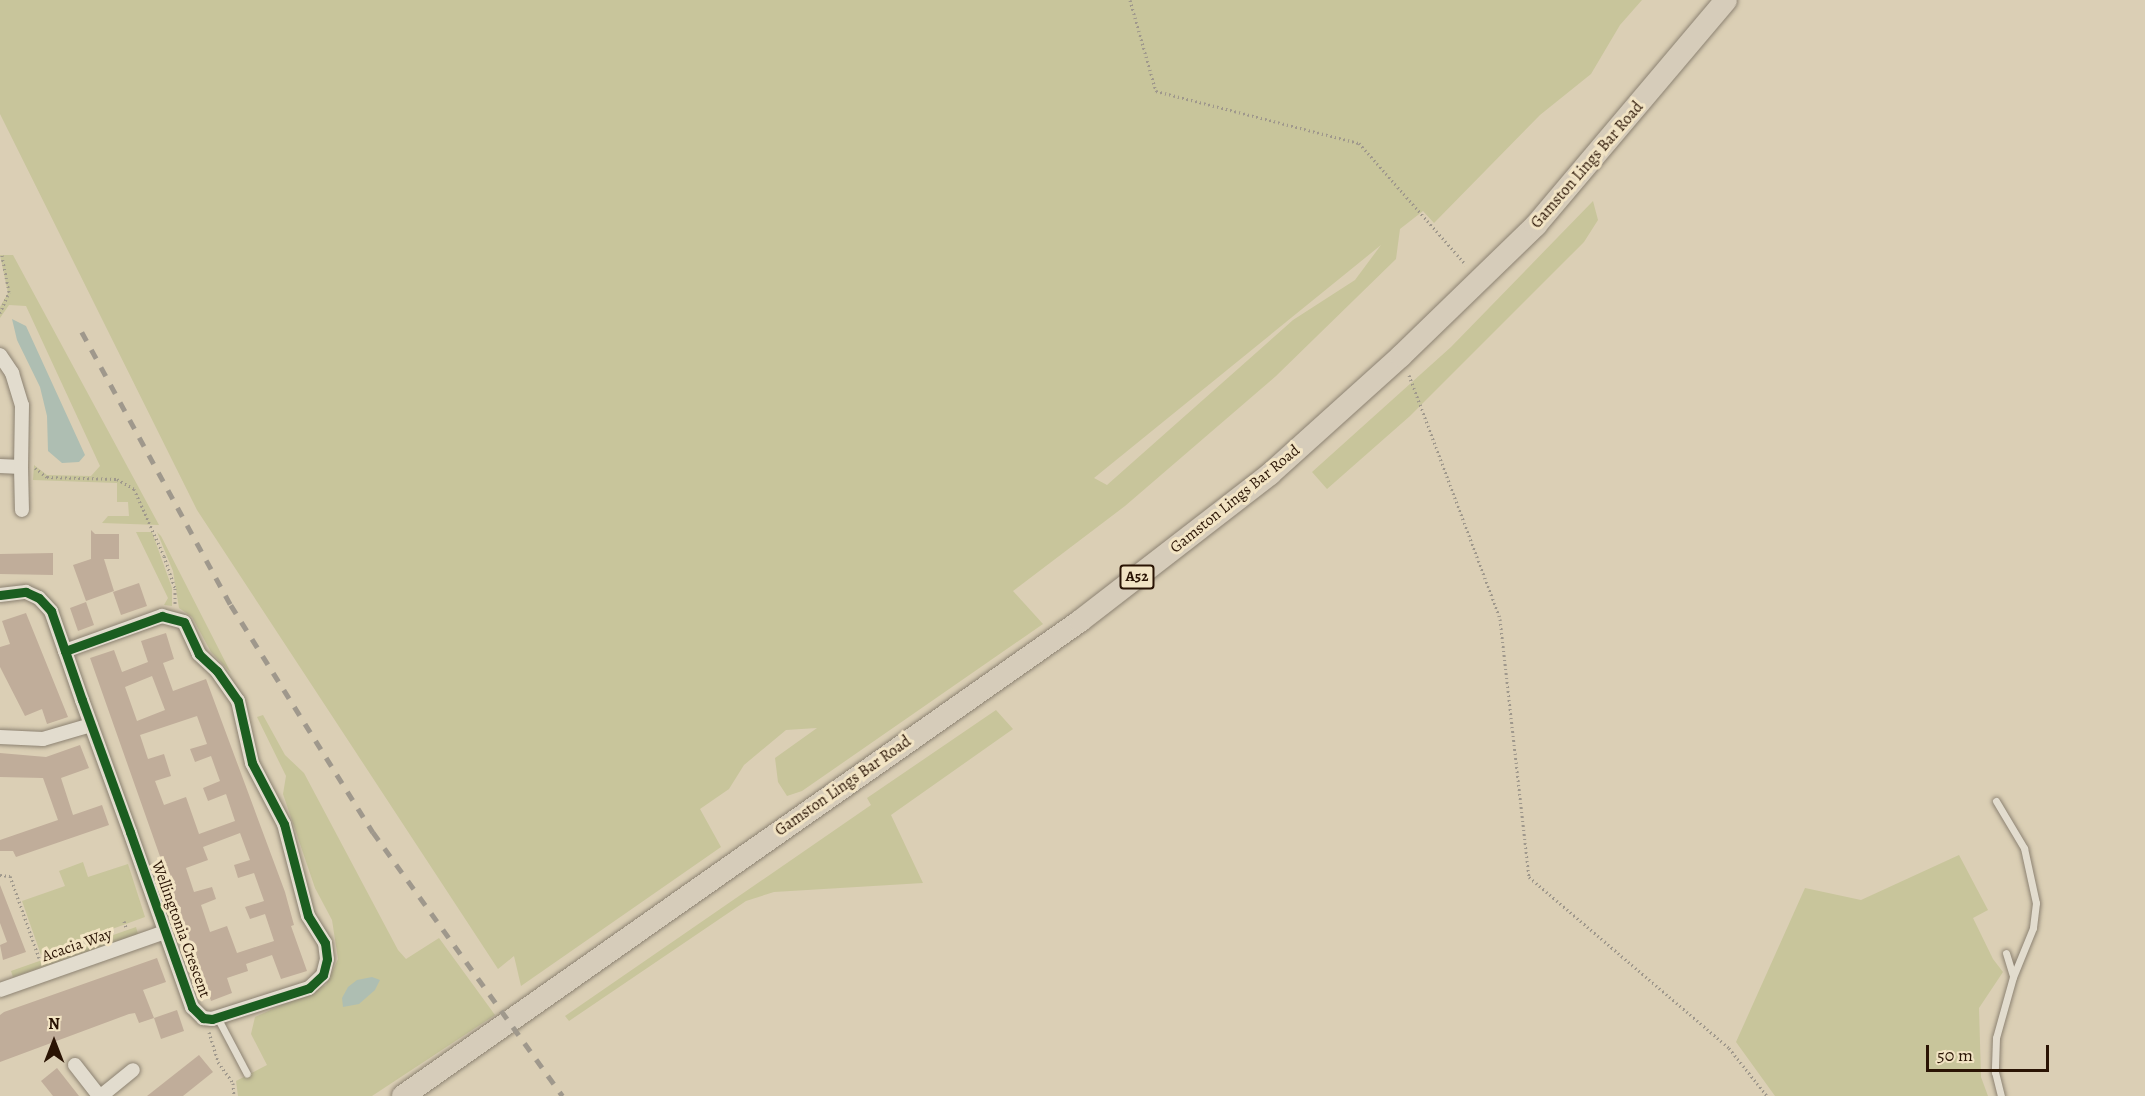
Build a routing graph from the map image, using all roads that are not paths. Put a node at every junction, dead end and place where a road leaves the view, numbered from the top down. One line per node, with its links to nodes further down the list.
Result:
1 (1726, 0): 16 (highway, Gamston Lings Bar Road / A52)
2 (0, 355): 4 (street)
3 (0, 466): 4 (street)
4 (26, 466): 5 (street)
5 (22, 510)
6 (0, 595): 7 (street, Wellingtonia Crescent)
7 (64, 651): 8 (street, Wellingtonia Crescent); 15 (street, Wellingtonia Crescent)
8 (91, 725): 9 (street); 11 (street, Wellingtonia Crescent)
9 (0, 737)
10 (1996, 801): 13 (lane)
11 (165, 932): 14 (street, Acacia Way); 15 (street, Wellingtonia Crescent)
12 (2006, 953): 13 (lane)
13 (2013, 977): 23 (lane)
14 (0, 990)
15 (217, 1017): 19 (lane)
16 (460, 1054): 21 (highway, Gamston Lings Bar Road / A52); 22 (highway, Gamston Lings Bar Road / A52)
17 (75, 1065): 20 (street)
18 (133, 1070): 20 (street)
19 (247, 1074)
20 (100, 1096)
21 (388, 1096)
22 (403, 1096)
23 (2001, 1096)

